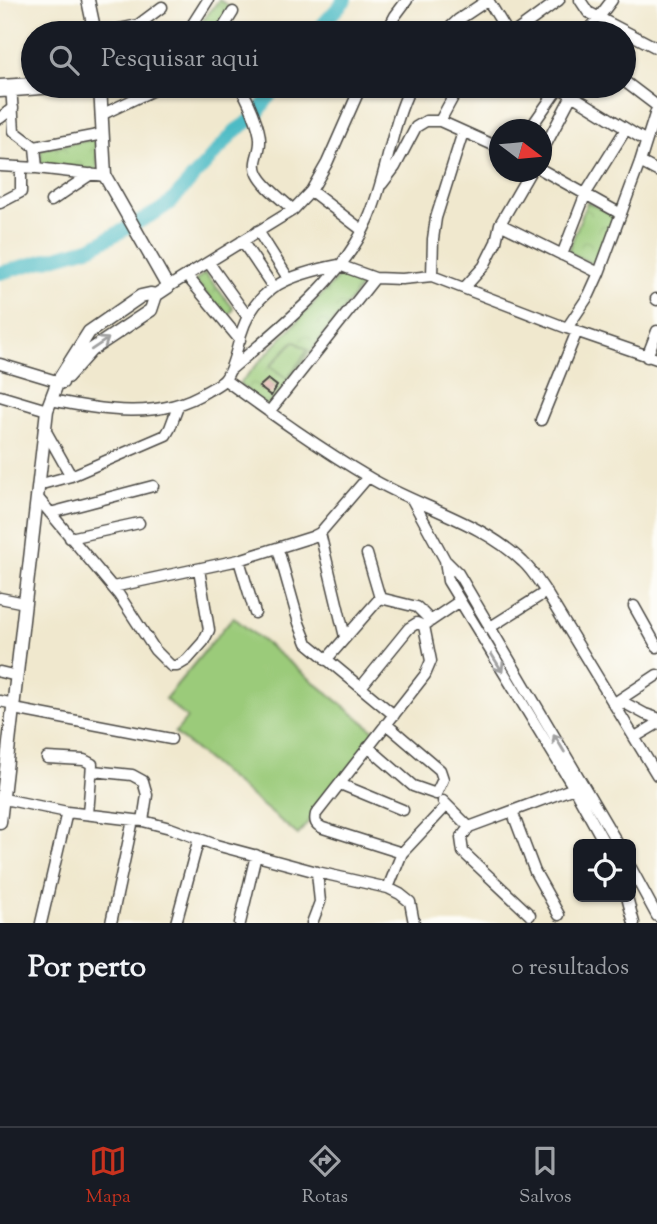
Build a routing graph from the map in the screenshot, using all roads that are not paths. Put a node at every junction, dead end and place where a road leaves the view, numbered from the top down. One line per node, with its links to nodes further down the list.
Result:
1 (88, 0): 11 (main road)
2 (208, 0): 13 (street)
3 (407, 0): 15 (street)
4 (488, 0): 16 (street); 17 (street)
5 (559, 0): 18 (street)
6 (580, 0): 10 (street)
7 (612, 0): 10 (street)
8 (162, 7): 12 (street)
9 (233, 12): 14 (street)
10 (598, 17): 19 (street); 20 (street)
11 (92, 21)
12 (143, 21)
13 (195, 21)
14 (227, 21)
15 (392, 21)
16 (457, 21)
17 (501, 21)
18 (530, 21)
19 (595, 21)
20 (606, 21)
21 (636, 37): 22 (street)
22 (657, 48)
23 (8, 87): 25 (street); 36 (street)
24 (636, 90): 35 (street)
25 (0, 92)
26 (100, 98): 37 (main road)
27 (137, 98): 37 (street)
28 (247, 98): 64 (street)
29 (356, 98): 60 (street)
30 (407, 98): 59 (street)
31 (452, 98): 40 (street)
32 (550, 98): 39 (street)
33 (570, 98): 45 (street)
34 (577, 98): 41 (street)
35 (657, 107): 47 (street)
36 (13, 108): 38 (street); 43 (street)
37 (101, 115): 46 (main road)
38 (0, 118)
39 (537, 119)
40 (440, 121): 44 (street); 59 (street)
41 (626, 130): 47 (street); 61 (street)
42 (0, 131): 43 (street)
43 (14, 131): 49 (street)
44 (463, 132): 48 (street); 75 (street)
45 (552, 132)
46 (103, 134): 49 (street); 56 (main road)
47 (646, 141): 50 (street)
48 (489, 144)
49 (35, 147): 53 (street)
50 (640, 162): 54 (street); 65 (street)
51 (0, 166): 52 (street)
52 (21, 167): 53 (street); 63 (street)
53 (37, 168): 55 (street)
54 (657, 171)
55 (91, 174): 56 (street); 62 (street)
56 (105, 176): 78 (main road)
57 (552, 176): 61 (street)
58 (524, 182): 66 (street)
59 (379, 187): 68 (street)
60 (311, 191): 64 (street); 68 (street)
61 (586, 193): 65 (street); 70 (street)
62 (51, 201)
63 (0, 203)
64 (293, 210): 67 (street)
65 (621, 214): 73 (street)
66 (500, 224): 70 (street); 80 (street)
67 (258, 230): 69 (street); 76 (street)
68 (362, 230): 72 (street)
69 (242, 241): 71 (street); 79 (street)
70 (562, 255): 73 (street)
71 (209, 263): 74 (street); 83 (street)
72 (339, 265): 76 (street); 77 (street); 90 (street)
73 (599, 273): 85 (street)
74 (187, 276): 78 (street); 87 (street)
75 (432, 276): 77 (street); 80 (street)
76 (288, 278): 79 (street)
77 (375, 278): 94 (street)
78 (168, 287): 81 (main road)
79 (273, 287): 83 (street)
80 (465, 287): 85 (street)
81 (156, 295): 82 (main road); 84 (main road)
82 (114, 314): 84 (main road); 91 (main road)
83 (247, 316): 87 (street)
84 (125, 327): 91 (main road, one-way to 84)
85 (572, 329): 88 (street); 95 (street)
86 (657, 331): 88 (street)
87 (240, 340): 90 (street)
88 (652, 358)
89 (0, 364): 91 (street)
90 (226, 376): 93 (street); 94 (street)
91 (54, 394): 92 (street); 93 (street); 96 (main road)
92 (0, 396)
93 (178, 404): 97 (street)
94 (269, 412): 98 (street)
95 (541, 421)
96 (44, 428): 97 (street); 100 (main road)
97 (71, 476): 100 (street)
98 (368, 477): 101 (street); 104 (street)
99 (153, 486): 102 (street)
100 (37, 491): 102 (street); 116 (main road)
101 (413, 501): 109 (street); 112 (street)
102 (50, 513): 105 (street)
103 (139, 523): 105 (street)
104 (320, 533): 106 (street); 121 (street)
105 (70, 538): 111 (street)
106 (278, 549): 108 (street); 123 (street)
107 (367, 554): 114 (street)
108 (239, 560): 110 (street); 118 (street)
109 (445, 560): 115 (street); 120 (street)
110 (199, 569): 111 (street); 111 (street)
111 (113, 587)
112 (545, 592): 120 (street); 130 (street)
113 (0, 598): 116 (street)
114 (380, 598): 119 (street); 121 (street)
115 (460, 601): 119 (street); 120 (street)
116 (25, 603): 126 (main road)
117 (634, 606): 122 (street)
118 (254, 613)
119 (427, 623): 127 (street); 132 (street)
120 (487, 633): 128 (street)
121 (345, 637): 123 (street)
122 (657, 647)
123 (326, 660): 127 (street)
124 (0, 672): 126 (street)
125 (657, 674): 130 (street)
126 (18, 676): 131 (main road)
127 (361, 687): 132 (street)
128 (521, 693): 143 (street); 156 (street, one-way to 128)
129 (0, 701): 131 (street)
130 (616, 702): 133 (street); 136 (street)
131 (14, 706): 137 (street); 145 (main road)
132 (394, 715): 134 (street)
133 (657, 718)
134 (386, 724): 138 (street); 144 (street)
135 (657, 724): 136 (street)
136 (635, 737): 141 (street)
137 (171, 739)
138 (368, 747): 142 (street); 144 (street)
139 (47, 758): 140 (street)
140 (93, 771): 150 (street); 151 (street)
141 (657, 775)
142 (340, 784): 147 (street); 157 (street)
143 (573, 788): 148 (street); 155 (street)
144 (436, 794): 146 (street)
145 (4, 799): 149 (street); 152 (main road)
146 (447, 805): 153 (street); 157 (street)
147 (402, 810)
148 (512, 811): 153 (street); 164 (street)
149 (67, 812): 150 (street); 166 (street)
150 (88, 814): 151 (street)
151 (138, 820): 154 (street); 167 (street)
152 (0, 822)
153 (466, 829): 163 (street)
154 (199, 838): 158 (street); 168 (street)
155 (602, 839)
156 (615, 839)
157 (402, 853): 160 (street)
158 (257, 855): 159 (street); 169 (street)
159 (317, 872): 160 (street); 170 (street)
160 (388, 888): 171 (street)
161 (636, 889): 165 (street)
162 (629, 902): 172 (street)
163 (530, 915)
164 (559, 915)
165 (657, 916)
166 (41, 923)
167 (111, 923)
168 (176, 923)
169 (240, 923)
170 (312, 923)
171 (414, 923)
172 (635, 923)

